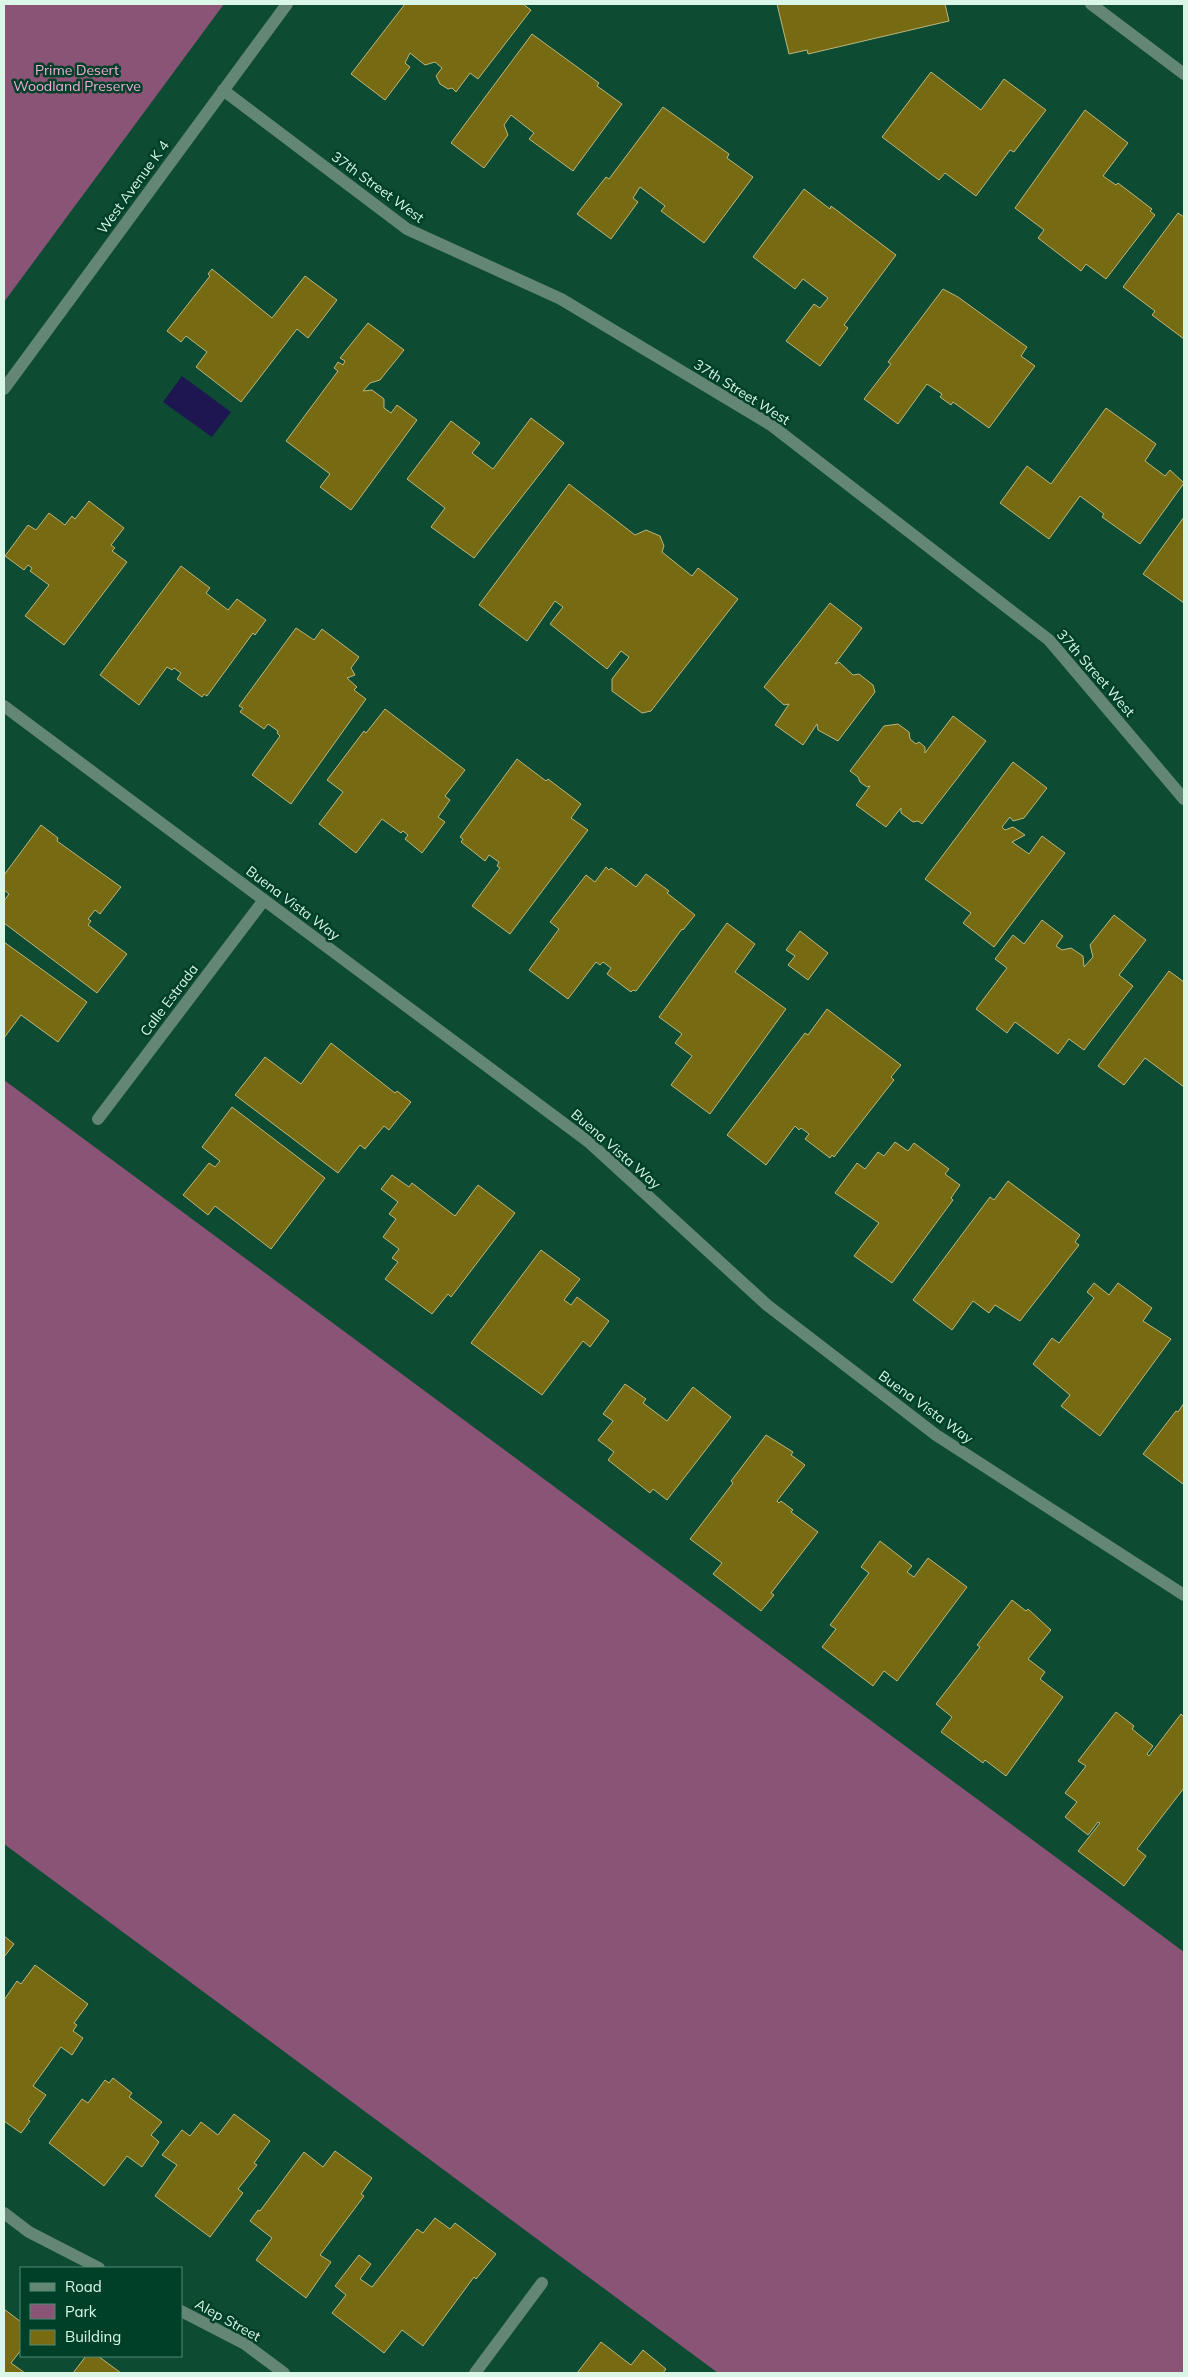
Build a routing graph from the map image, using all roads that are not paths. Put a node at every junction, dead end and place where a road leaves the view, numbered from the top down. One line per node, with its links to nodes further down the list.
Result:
1 (286, 4): 4 (street, West Avenue K 4)
2 (1091, 4): 3 (street)
3 (1184, 74)
4 (223, 90): 5 (street, West Avenue K 4); 7 (street, 37th Street West)
5 (4, 389)
6 (4, 706): 8 (street, Buena Vista Way)
7 (1184, 799)
8 (264, 900): 9 (street, Calle Estrada); 10 (street, Buena Vista Way)
9 (98, 1119)
10 (1184, 1595)
11 (4, 2213): 12 (street)
12 (97, 2267)
13 (542, 2283): 16 (street)
14 (182, 2312): 15 (street, Alep Street)
15 (284, 2373)
16 (475, 2373)

